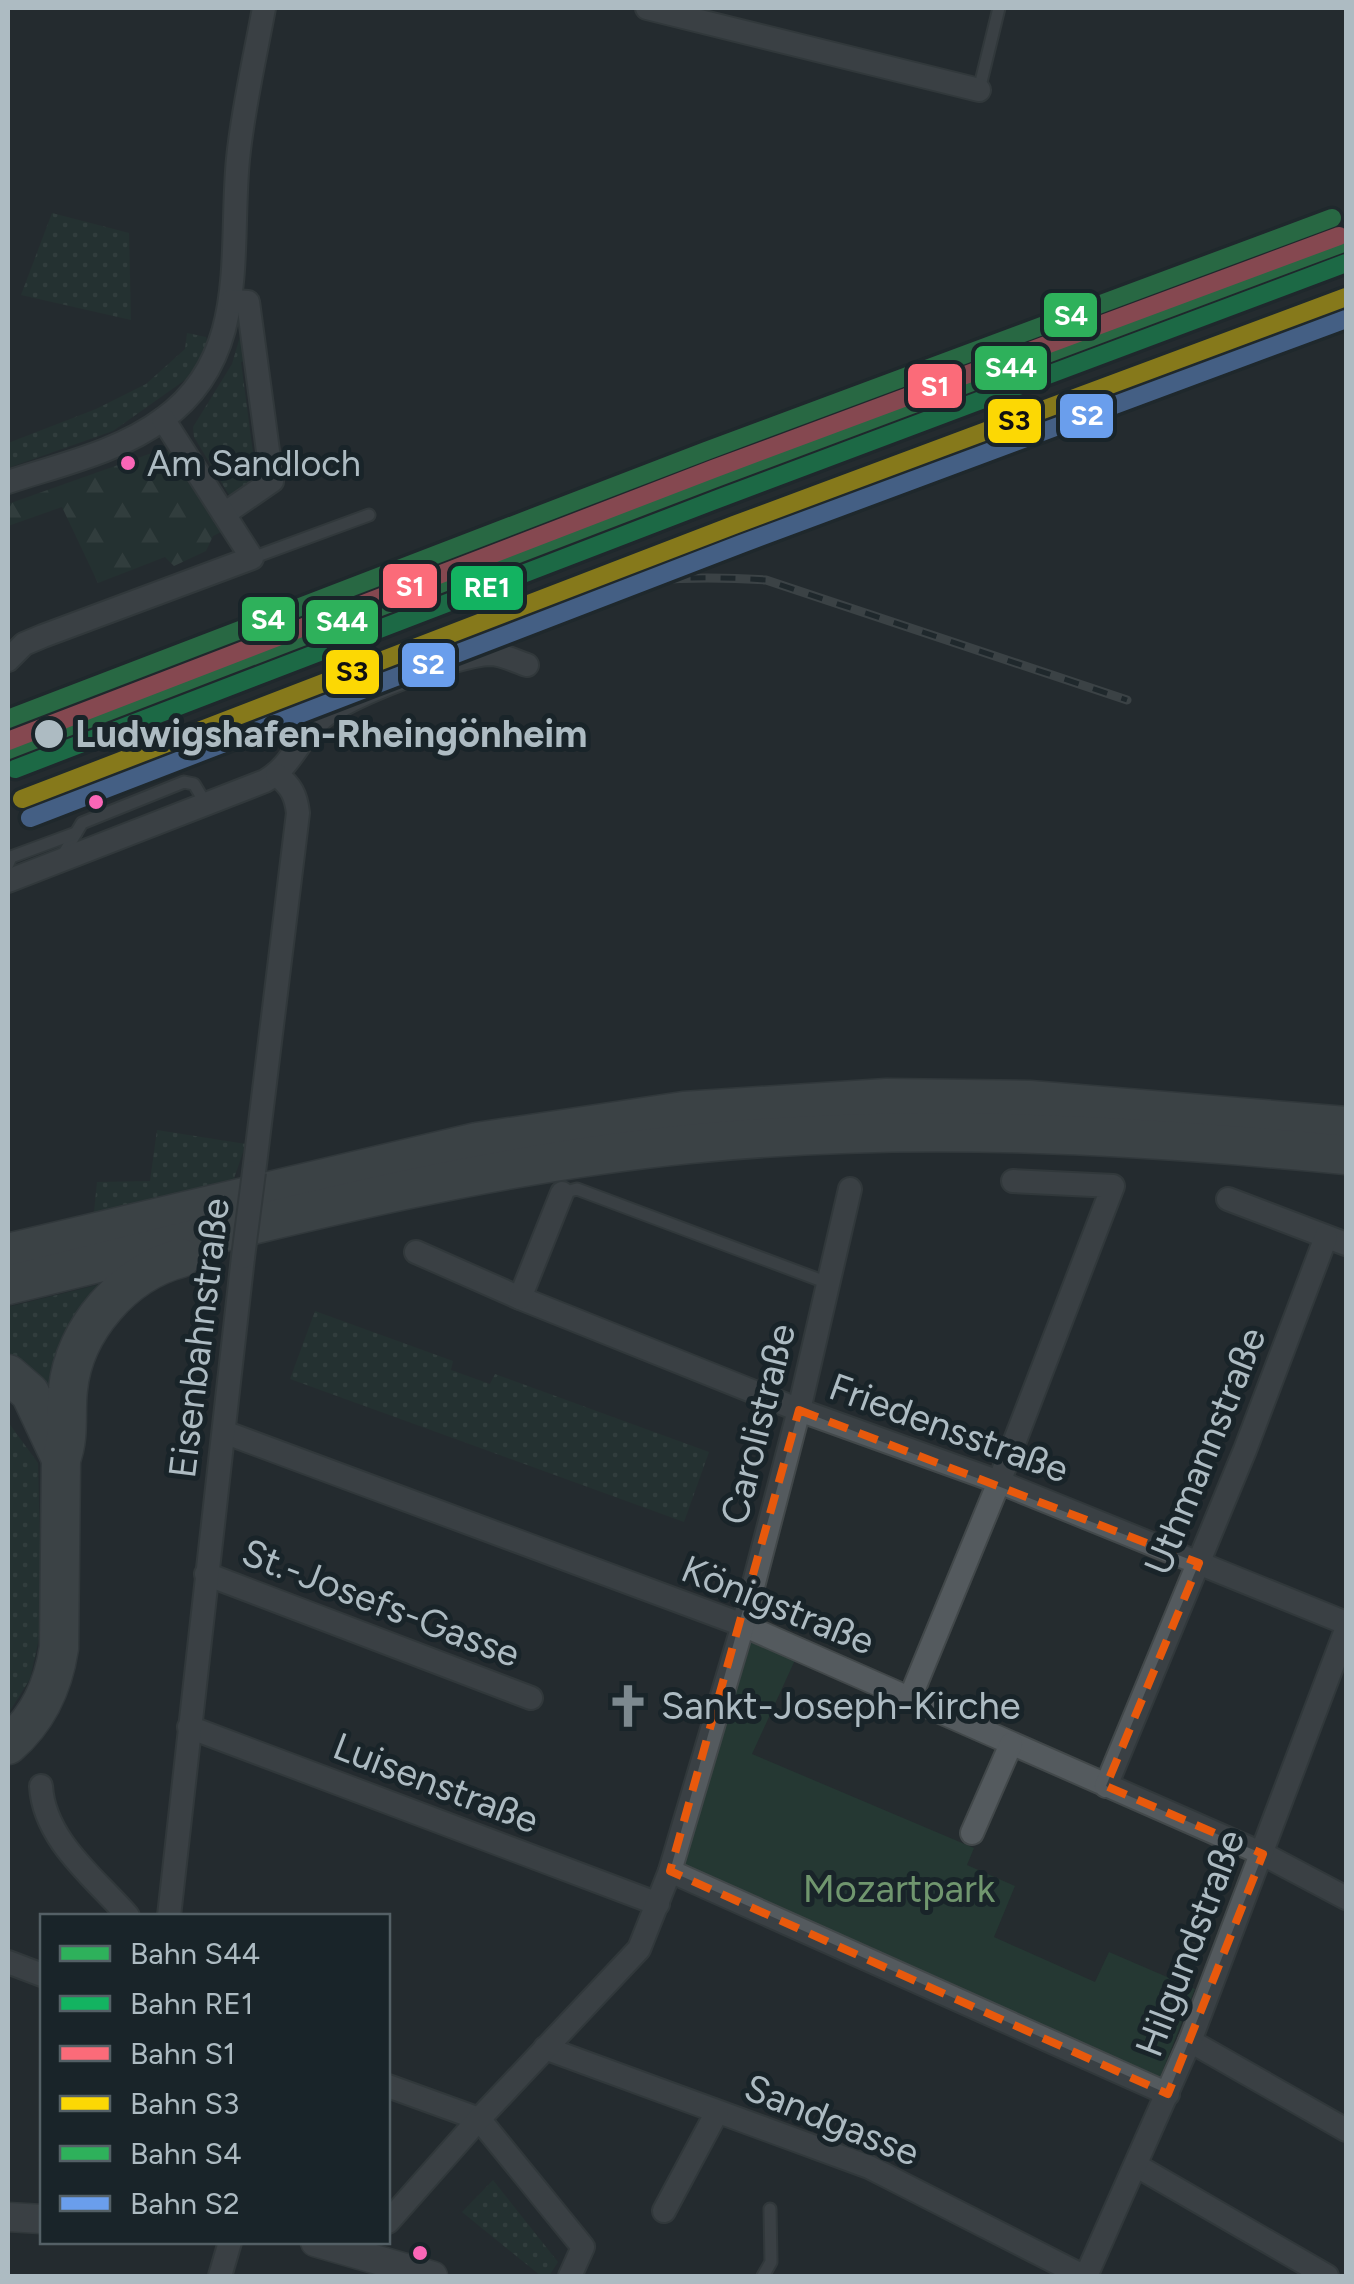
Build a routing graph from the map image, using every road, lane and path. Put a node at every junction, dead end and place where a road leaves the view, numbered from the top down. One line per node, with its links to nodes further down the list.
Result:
1 (264, 8): 5 (street)
2 (647, 8): 4 (street)
3 (1000, 8): 4 (lane)
4 (979, 90)
5 (232, 301): 6 (street); 8 (street)
6 (163, 420): 7 (street); 8 (street)
7 (8, 482)
8 (224, 514): 10 (street)
9 (369, 515): 10 (lane)
10 (252, 558): 11 (street)
11 (8, 660)
12 (527, 665): 13 (street)
13 (277, 774): 14 (street); 34 (street, Eisenbahnstraße, bridge)
14 (206, 804): 15 (lane); 16 (street)
15 (76, 833): 16 (lane); 17 (lane)
16 (60, 860): 18 (street)
17 (8, 864)
18 (8, 880)
19 (1346, 1126): 27 (highway)
20 (1346, 1155): 25 (highway)
21 (1013, 1181): 36 (street)
22 (850, 1189): 29 (street, Carolistraße)
23 (562, 1193): 29 (lane); 31 (street)
24 (1228, 1199): 26 (street, Uthmannstraße)
25 (265, 1223): 30 (highway); 35 (highway)
26 (1336, 1240): 37 (street, Uthmannstraße)
27 (8, 1252)
28 (416, 1252): 31 (street, Friedensstraße)
29 (828, 1283): 33 (street, Carolistraße)
30 (8, 1285)
31 (520, 1298): 33 (street, Friedensstraße)
32 (8, 1374): 35 (highway)
33 (799, 1410): 36 (street, Friedensstraße); 39 (street, Carolistraße)
34 (224, 1432): 38 (street, Eisenbahnstraße); 39 (street, Königstraße)
35 (61, 1459): 45 (highway)
36 (999, 1482): 37 (street, Friedensstraße); 42 (street)
37 (1199, 1562): 40 (street, Friedensstraße); 47 (street, Uthmannstraße)
38 (206, 1574): 41 (street, St.-Josefs-Gasse); 43 (street, Eisenbahnstraße)
39 (743, 1626): 42 (street, Königstraße); 50 (street, Carolistraße)
40 (1346, 1627): 49 (street, Hilgundstraße)
41 (531, 1698)
42 (910, 1698): 44 (street, Königstraße)
43 (189, 1727): 52 (street, Luisenstraße); 54 (street, Eisenbahnstraße)
44 (1011, 1744): 47 (street, Königstraße); 48 (street)
45 (8, 1746)
46 (42, 1786): 53 (street)
47 (1106, 1786): 49 (street, Königstraße)
48 (972, 1833)
49 (1263, 1854): 51 (street, Königstraße); 57 (street, Hilgundstraße)
50 (670, 1870): 52 (street, Carolistraße); 60 (street)
51 (1346, 1898)
52 (658, 1904): 58 (street, Carolistraße)
53 (126, 1914)
54 (168, 1914)
55 (8, 1962): 56 (street)
56 (40, 1974)
57 (1190, 2041): 60 (street, Hilgundstraße); 63 (street)
58 (546, 2048): 61 (street, Sandgasse); 62 (street, Carolistraße)
59 (390, 2087): 62 (street)
60 (1168, 2094): 64 (street, Hilgundstraße)
61 (717, 2112): 66 (street); 77 (street, Sandgasse)
62 (479, 2119): 69 (street, Carolistraße); 75 (street)
63 (1346, 2130)
64 (1137, 2166): 77 (street, Hilgundstraße); 78 (street)
65 (770, 2209): 76 (lane)
66 (664, 2211)
67 (8, 2217): 68 (street)
68 (40, 2219)
69 (390, 2220)
70 (229, 2244): 73 (street)
71 (335, 2244): 72 (street)
72 (365, 2247): 74 (street)
73 (220, 2276)
74 (433, 2276)
75 (570, 2276)
76 (763, 2276)
77 (1085, 2276)
78 (1327, 2276)

